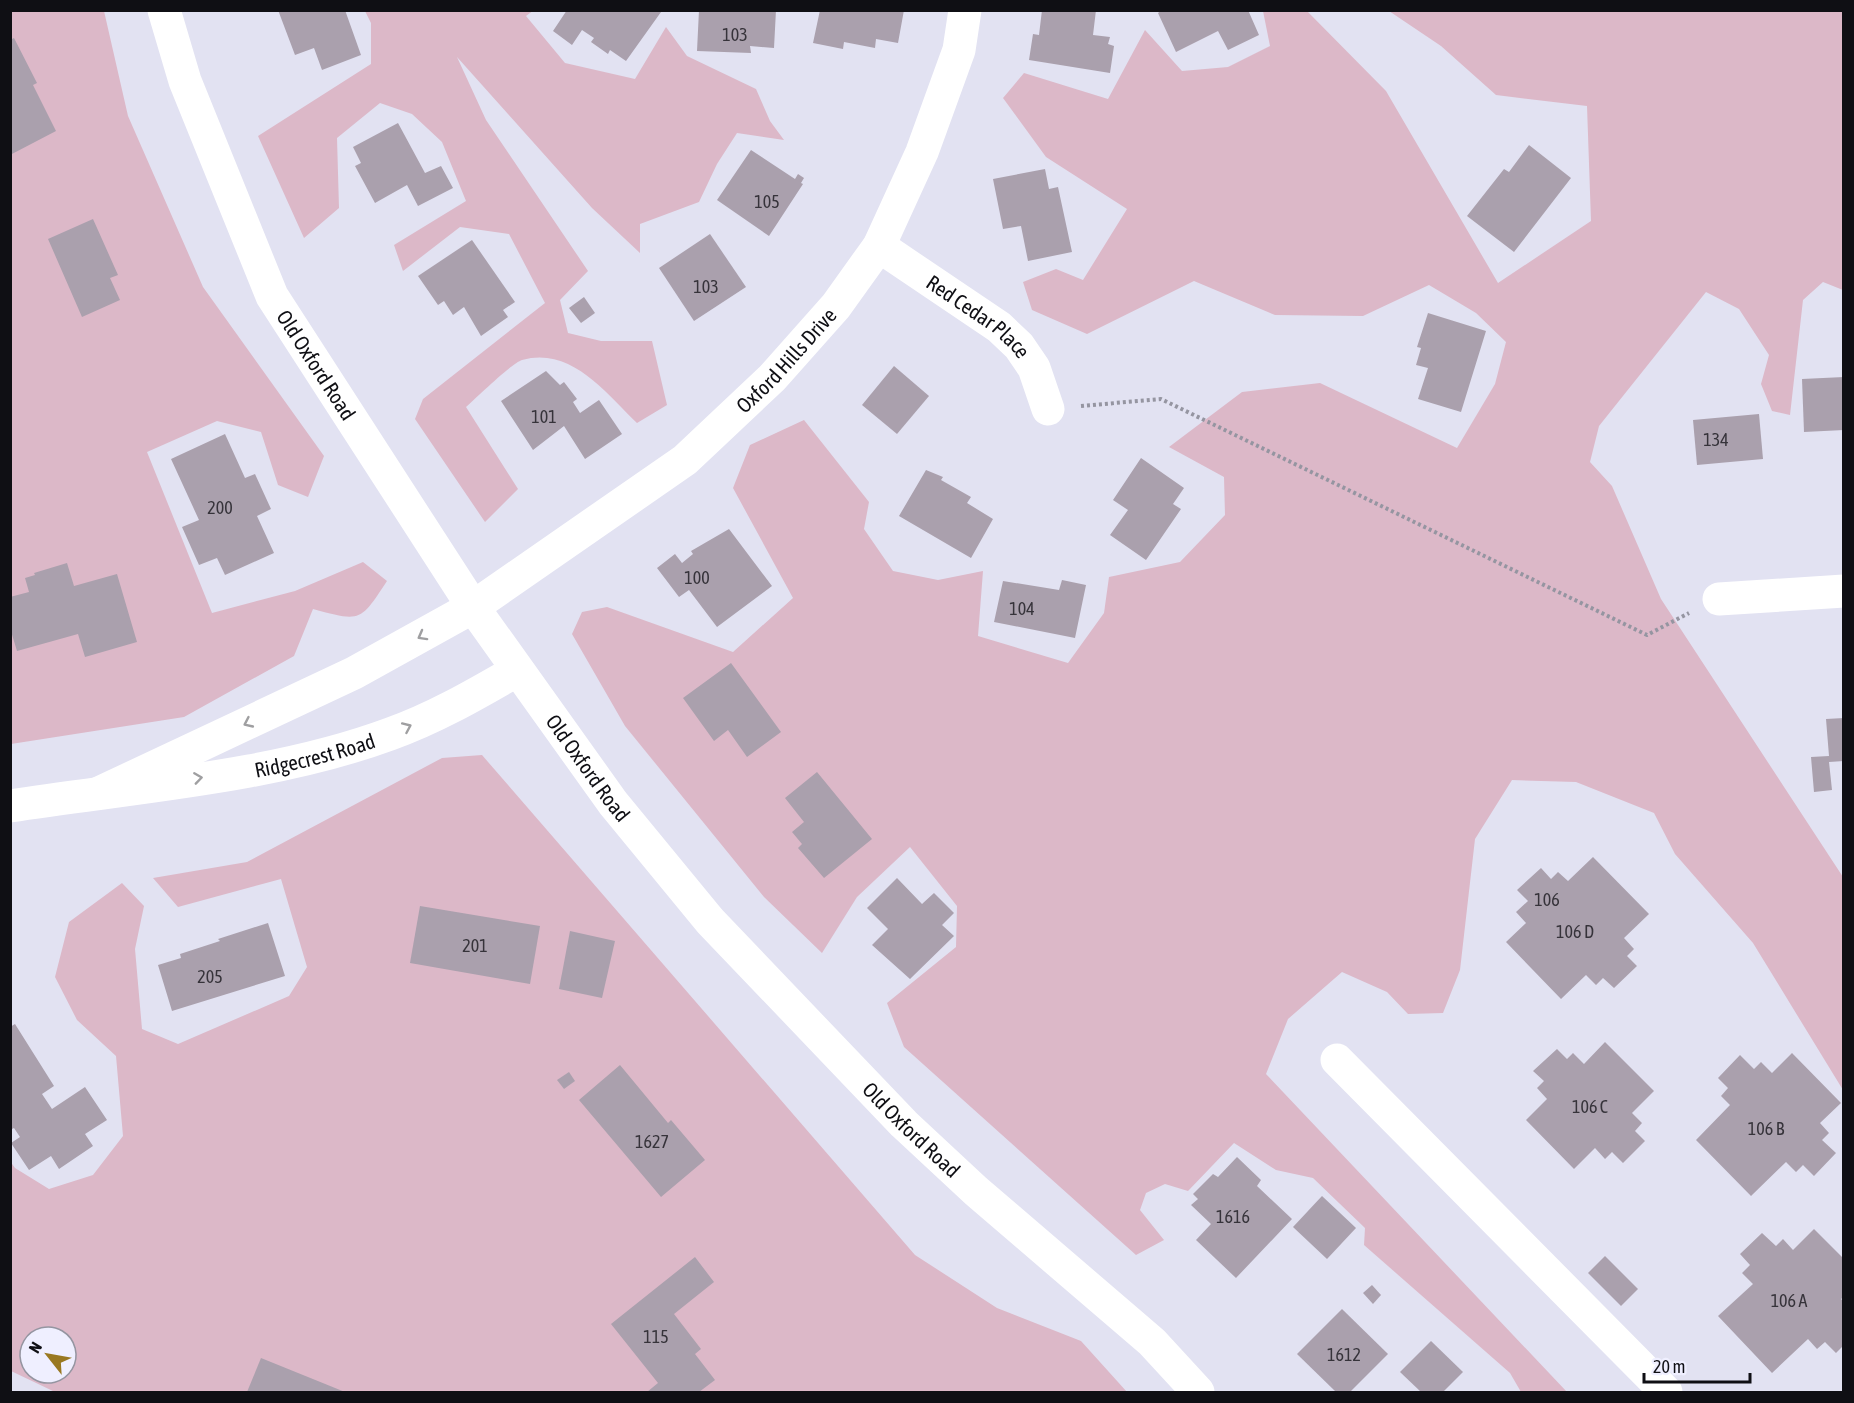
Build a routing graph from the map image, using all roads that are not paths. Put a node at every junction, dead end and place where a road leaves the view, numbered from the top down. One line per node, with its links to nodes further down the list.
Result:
1 (164, 10): 7 (street, Old Oxford Road)
2 (965, 10): 3 (street, Oxford Hills Drive)
3 (879, 246): 4 (street, Red Cedar Place); 7 (street, Oxford Hills Drive)
4 (1048, 409)
5 (1844, 591): 6 (street)
6 (1719, 598)
7 (473, 607): 8 (street, Old Oxford Road); 9 (street, Ridgecrest Road, one-way to 9)
8 (516, 671): 9 (street, Ridgecrest Road, one-way to 8); 12 (street, Old Oxford Road)
9 (99, 793): 10 (street, Ridgecrest Road)
10 (10, 806)
11 (1337, 1060): 13 (street)
12 (1198, 1392)
13 (1666, 1392)

